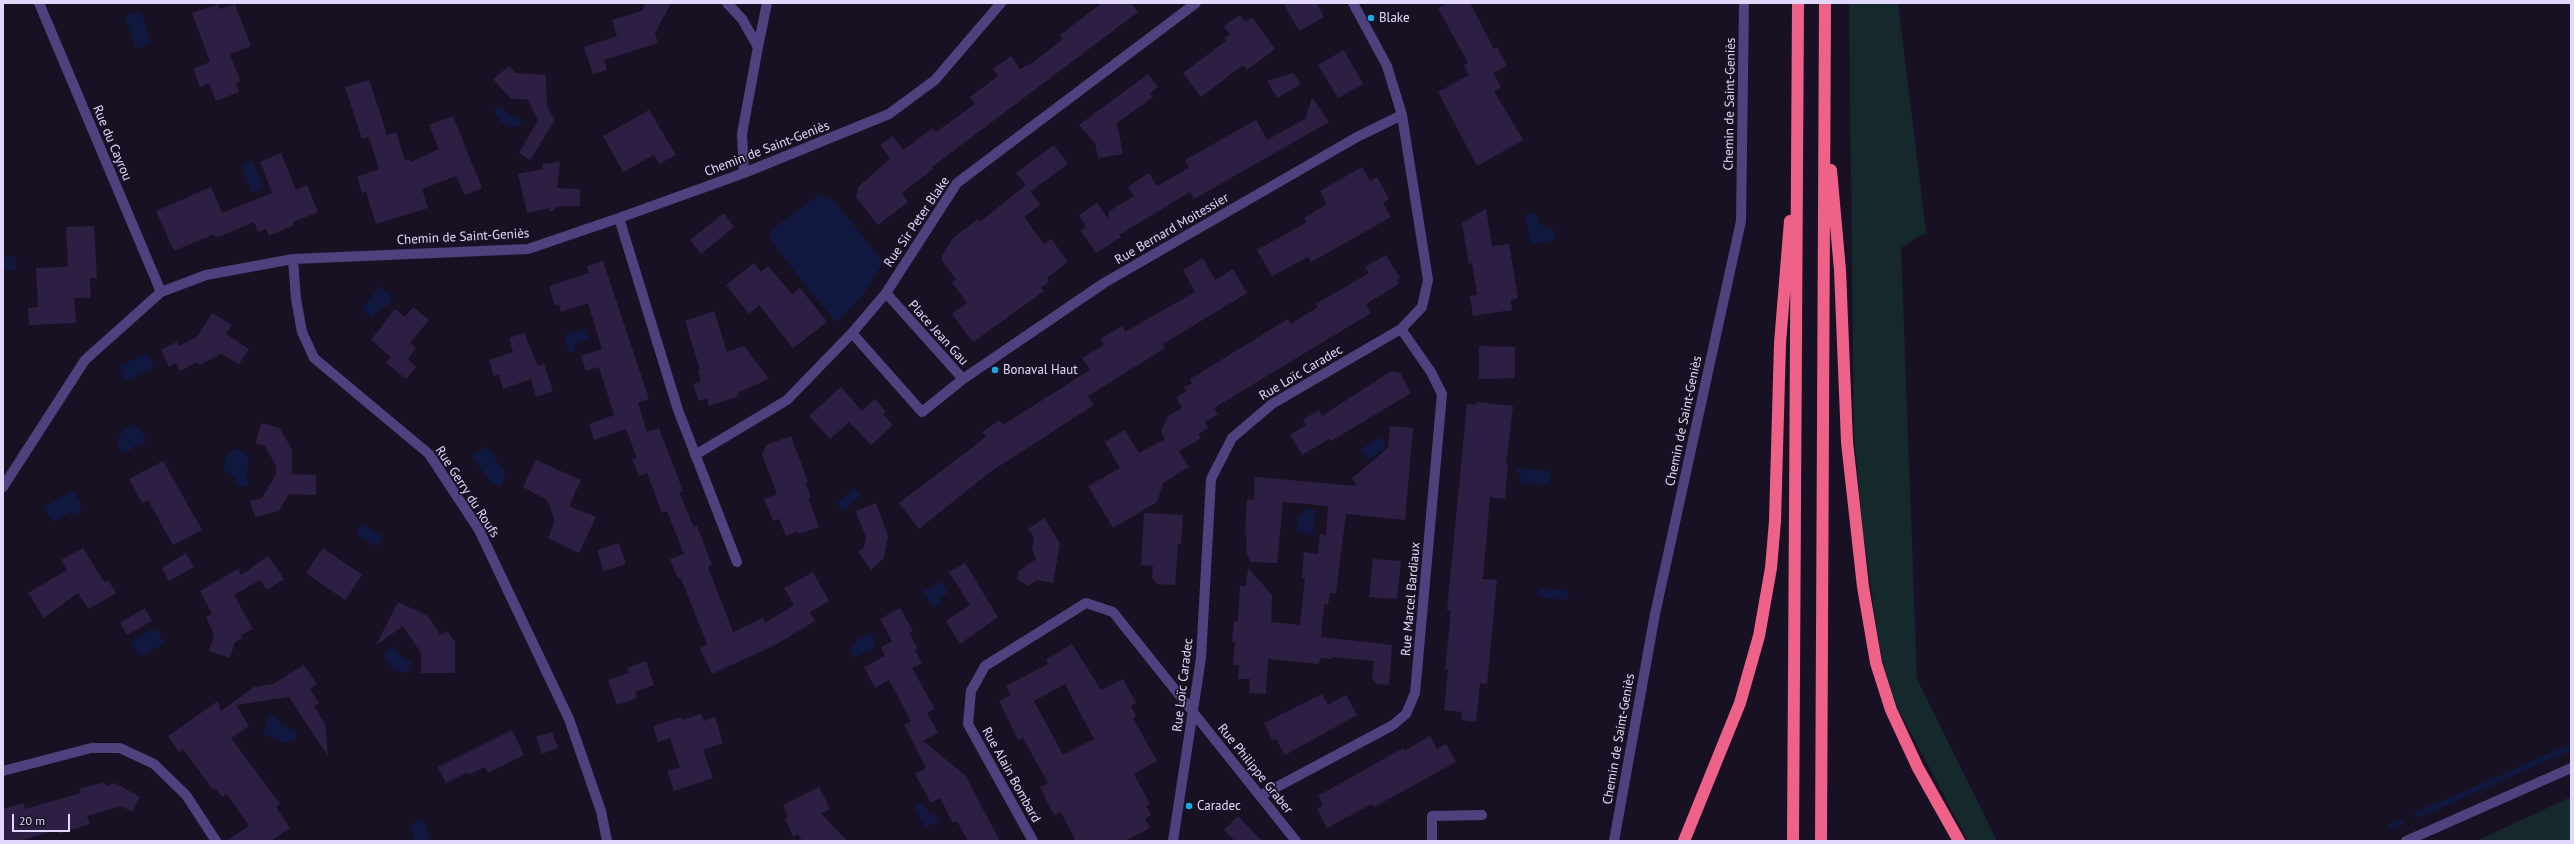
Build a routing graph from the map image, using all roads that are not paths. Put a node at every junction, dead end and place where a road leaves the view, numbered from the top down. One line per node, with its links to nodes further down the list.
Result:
1 (39, 3): 17 (street, Rue du Cayrou)
2 (727, 3): 10 (street)
3 (767, 3): 10 (street)
4 (1001, 3): 14 (street, Chemin de Saint-Geniès)
5 (1196, 3): 18 (street, Rue Sir Peter Blake)
6 (1353, 3): 12 (street, Rue Loïc Caradec)
7 (1744, 3): 36 (street, Chemin de Saint-Geniès)
8 (1798, 3): 13 (highway)
9 (1825, 3): 11 (highway)
10 (758, 47): 14 (street)
11 (1824, 103): 39 (highway); 40 (highway)
12 (1402, 114): 19 (street, Rue Loïc Caradec); 21 (street, Rue Bernard Moitessier)
13 (1797, 172): 37 (highway); 38 (highway)
14 (744, 173): 15 (street, Chemin de Saint-Geniès)
15 (619, 218): 16 (street, Chemin de Saint-Geniès); 22 (street)
16 (293, 259): 17 (street, Chemin de Saint-Geniès); 31 (street, Rue Gerry du Roufs)
17 (161, 292): 23 (street, Chemin de Saint-Geniès)
18 (886, 293): 20 (street, Rue Sir Peter Blake); 21 (street, Place Jean Gau)
19 (1401, 329): 25 (street, Rue Loïc Caradec); 28 (street, Rue Marcel Bardiaux)
20 (852, 333): 21 (street, Place Jean Gau); 22 (street, Rue Sir Peter Blake)
21 (963, 379)
22 (695, 455): 24 (street)
23 (3, 487)
24 (737, 562)
25 (1193, 713): 28 (street, Rue Philippe Graber); 32 (street, Rue Alain Bombard); 33 (street, Rue Loïc Caradec)
26 (2571, 768): 41 (street)
27 (3, 771): 30 (street)
28 (1260, 796): 34 (street, Rue Philippe Graber)
29 (1482, 816): 35 (street)
30 (216, 841)
31 (607, 841)
32 (1033, 841)
33 (1173, 841)
34 (1296, 841)
35 (1432, 841)
36 (1614, 841)
37 (1684, 841)
38 (1793, 841)
39 (1821, 841)
40 (1959, 841)
41 (2406, 841)

